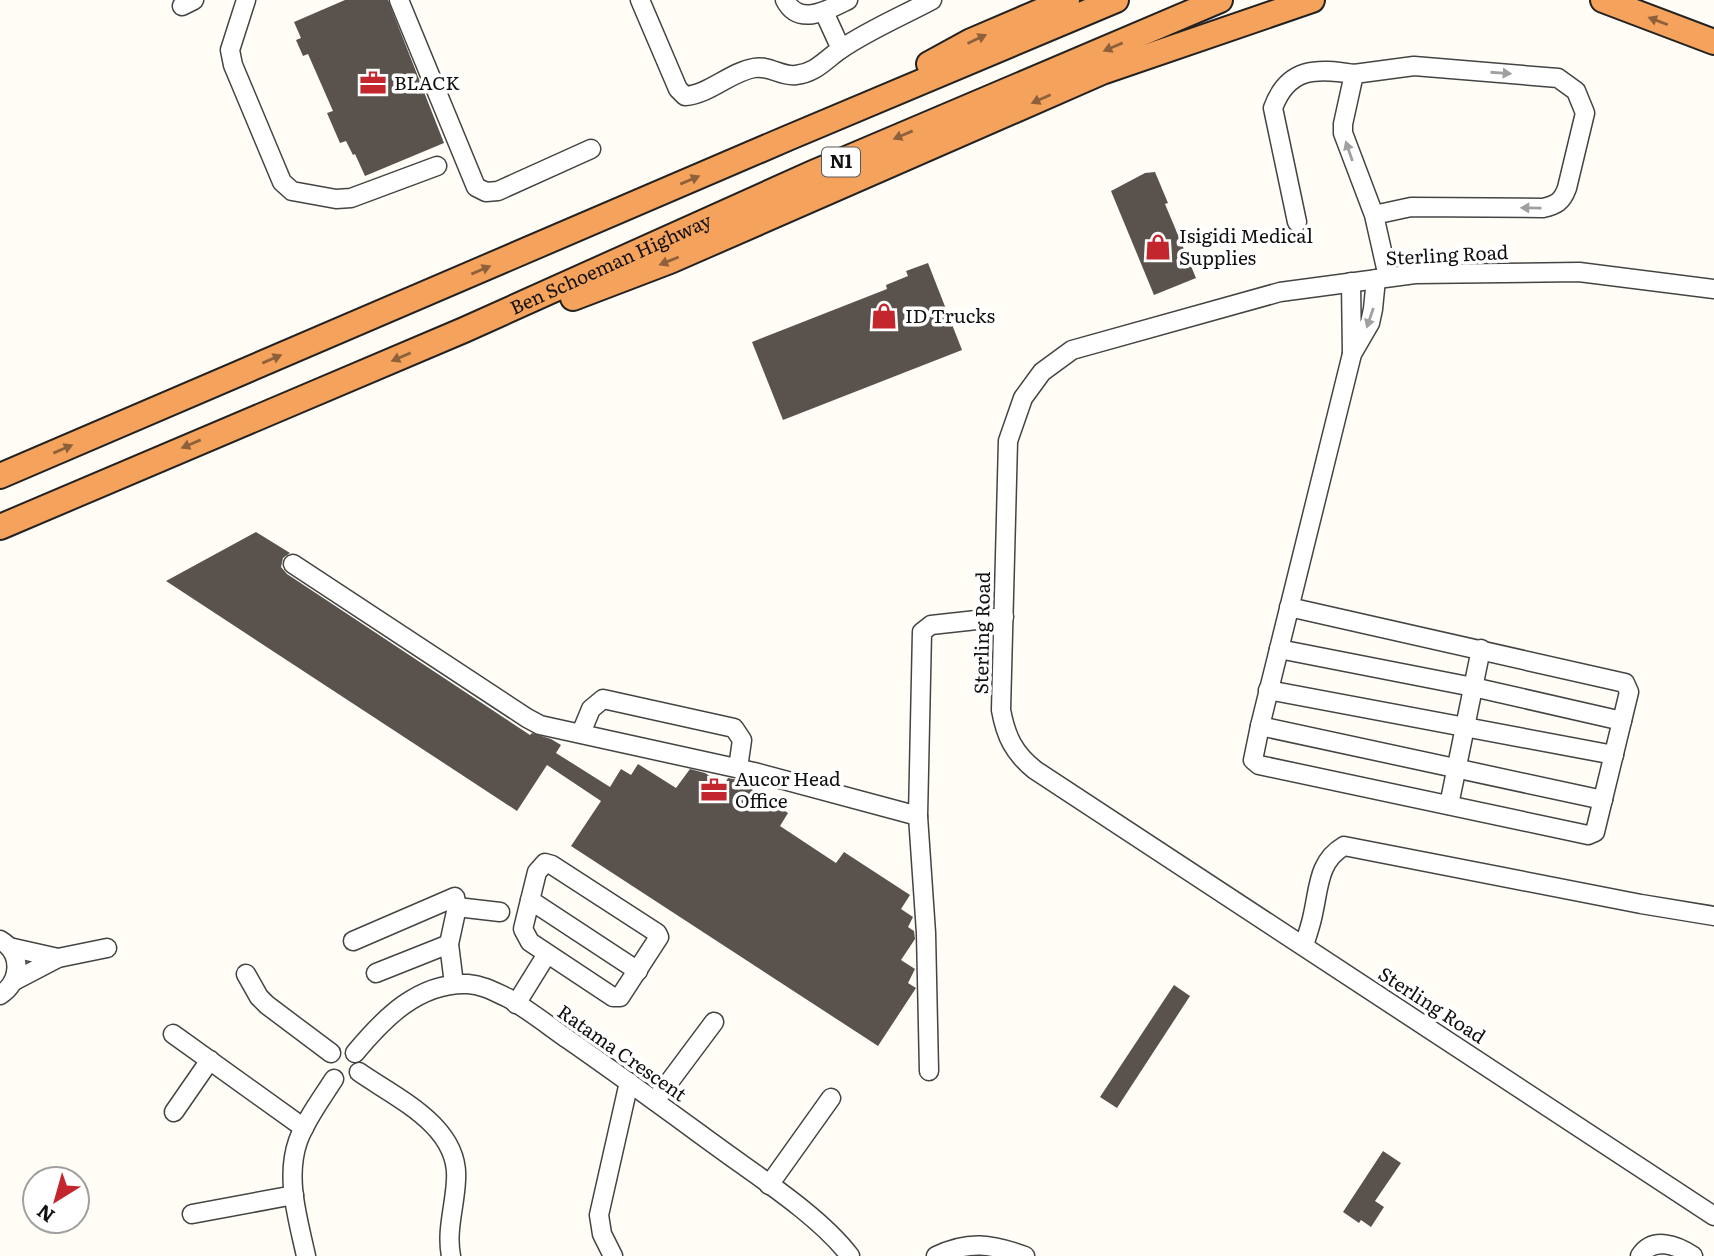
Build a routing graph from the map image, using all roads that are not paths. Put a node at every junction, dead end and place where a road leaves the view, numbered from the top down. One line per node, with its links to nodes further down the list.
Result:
1 (246, 0): 20 (street)
2 (399, 0): 19 (street)
3 (640, 0): 15 (street)
4 (785, 0): 13 (street)
5 (848, 0): 13 (street)
6 (932, 0): 15 (street)
7 (1067, 0): 18 (highway, one-way to 7)
8 (1116, 0): 18 (highway)
9 (1220, 0): 26 (highway, Ben Schoeman Highway / N1, one-way to 26)
10 (1279, 0): 16 (highway)
11 (1312, 0): 16 (highway)
12 (1603, 0): 14 (highway, one-way to 12)
13 (824, 12): 15 (street)
14 (1714, 42)
15 (841, 49)
16 (1102, 72): 26 (highway, one-way to 26)
17 (1354, 74): 21 (street, one-way to 17); 21 (street, one-way to 21); 22 (street)
18 (855, 111): 28 (highway, one-way to 18)
19 (591, 149)
20 (437, 166)
21 (1374, 215): 23 (street)
22 (1297, 222)
23 (1382, 278): 24 (street, Sterling Road); 25 (street, Sterling Road); 27 (street, one-way to 27)
24 (1351, 282): 27 (street); 32 (street, Sterling Road)
25 (1714, 289)
26 (464, 330): 29 (highway, Ben Schoeman Highway, one-way to 29)
27 (1352, 354): 31 (street)
28 (0, 476)
29 (0, 527)
30 (293, 564): 40 (street)
31 (1289, 607): 33 (street); 34 (street)
32 (1004, 617): 46 (street); 54 (street, Sterling Road)
33 (1279, 649): 35 (street); 36 (street)
34 (1480, 649): 35 (street); 37 (street)
35 (1473, 687): 37 (street); 39 (street)
36 (1268, 690): 38 (street); 39 (street)
37 (1622, 721): 41 (street)
38 (1260, 726): 43 (street); 45 (street)
39 (1465, 726): 41 (street); 43 (street)
40 (581, 733): 42 (street); 42 (street)
41 (1614, 755): 44 (street)
42 (738, 768): 46 (street)
43 (1457, 768): 44 (street); 45 (street)
44 (1603, 800): 45 (street)
45 (1449, 805)
46 (918, 816): 70 (street)
47 (530, 901): 56 (street); 58 (street); 58 (street)
48 (457, 907): 49 (street); 51 (street); 53 (street)
49 (500, 912)
50 (1714, 916): 54 (street)
51 (353, 941)
52 (5, 944): 57 (street); 61 (street)
53 (449, 944): 59 (street); 62 (street)
54 (1304, 946): 81 (street, Sterling Road)
55 (107, 948): 57 (street)
56 (547, 954): 58 (street); 64 (street)
57 (58, 958): 61 (street)
58 (638, 971)
59 (376, 973)
60 (246, 974): 68 (street)
61 (13, 981): 63 (street)
62 (454, 984): 64 (street, Ratama Crescent); 67 (street, Ratama Crescent)
63 (0, 995)
64 (516, 1004): 73 (street, Ratama Crescent)
65 (714, 1021): 75 (street)
66 (173, 1034): 69 (street)
67 (355, 1052): 68 (street); 71 (street)
68 (331, 1053): 72 (street)
69 (209, 1060): 76 (street); 77 (street)
70 (929, 1071)
71 (359, 1073): 72 (street); 83 (street)
72 (334, 1079): 77 (street)
73 (629, 1082): 75 (street, Ratama Crescent); 84 (street)
74 (831, 1098): 78 (street)
75 (655, 1101): 78 (street, Ratama Crescent)
76 (174, 1112)
77 (304, 1128): 79 (street)
78 (769, 1185): 85 (street, Ratama Crescent)
79 (294, 1195): 80 (street); 82 (street)
80 (192, 1214)
81 (1714, 1216)
82 (306, 1256)
83 (451, 1256)
84 (613, 1256)
85 (850, 1256)
86 (936, 1256): 87 (street)
87 (1025, 1256)
88 (1640, 1256): 89 (street)
89 (1693, 1256)

